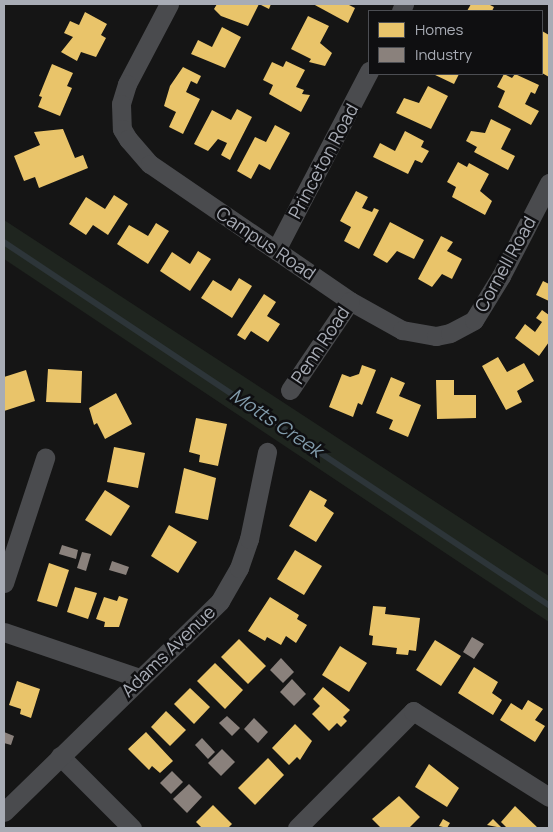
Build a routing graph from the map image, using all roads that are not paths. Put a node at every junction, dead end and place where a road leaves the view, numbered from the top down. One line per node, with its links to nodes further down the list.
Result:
1 (169, 4): 4 (street, Campus Road)
2 (368, 73): 4 (street, Princeton Road)
3 (549, 184): 6 (street, Cornell Road)
4 (276, 250): 5 (street, Campus Road)
5 (350, 301): 6 (street, Campus Road); 7 (street, Penn Road)
6 (450, 333)
7 (290, 390)
8 (267, 452): 12 (street, Adams Avenue)
9 (45, 458): 10 (street)
10 (4, 583)
11 (4, 632): 12 (street)
12 (139, 678): 13 (street, Adams Avenue)
13 (60, 756): 15 (street, Adams Avenue); 16 (street)
14 (549, 796): 17 (street)
15 (4, 812)
16 (132, 828)
17 (297, 828)

